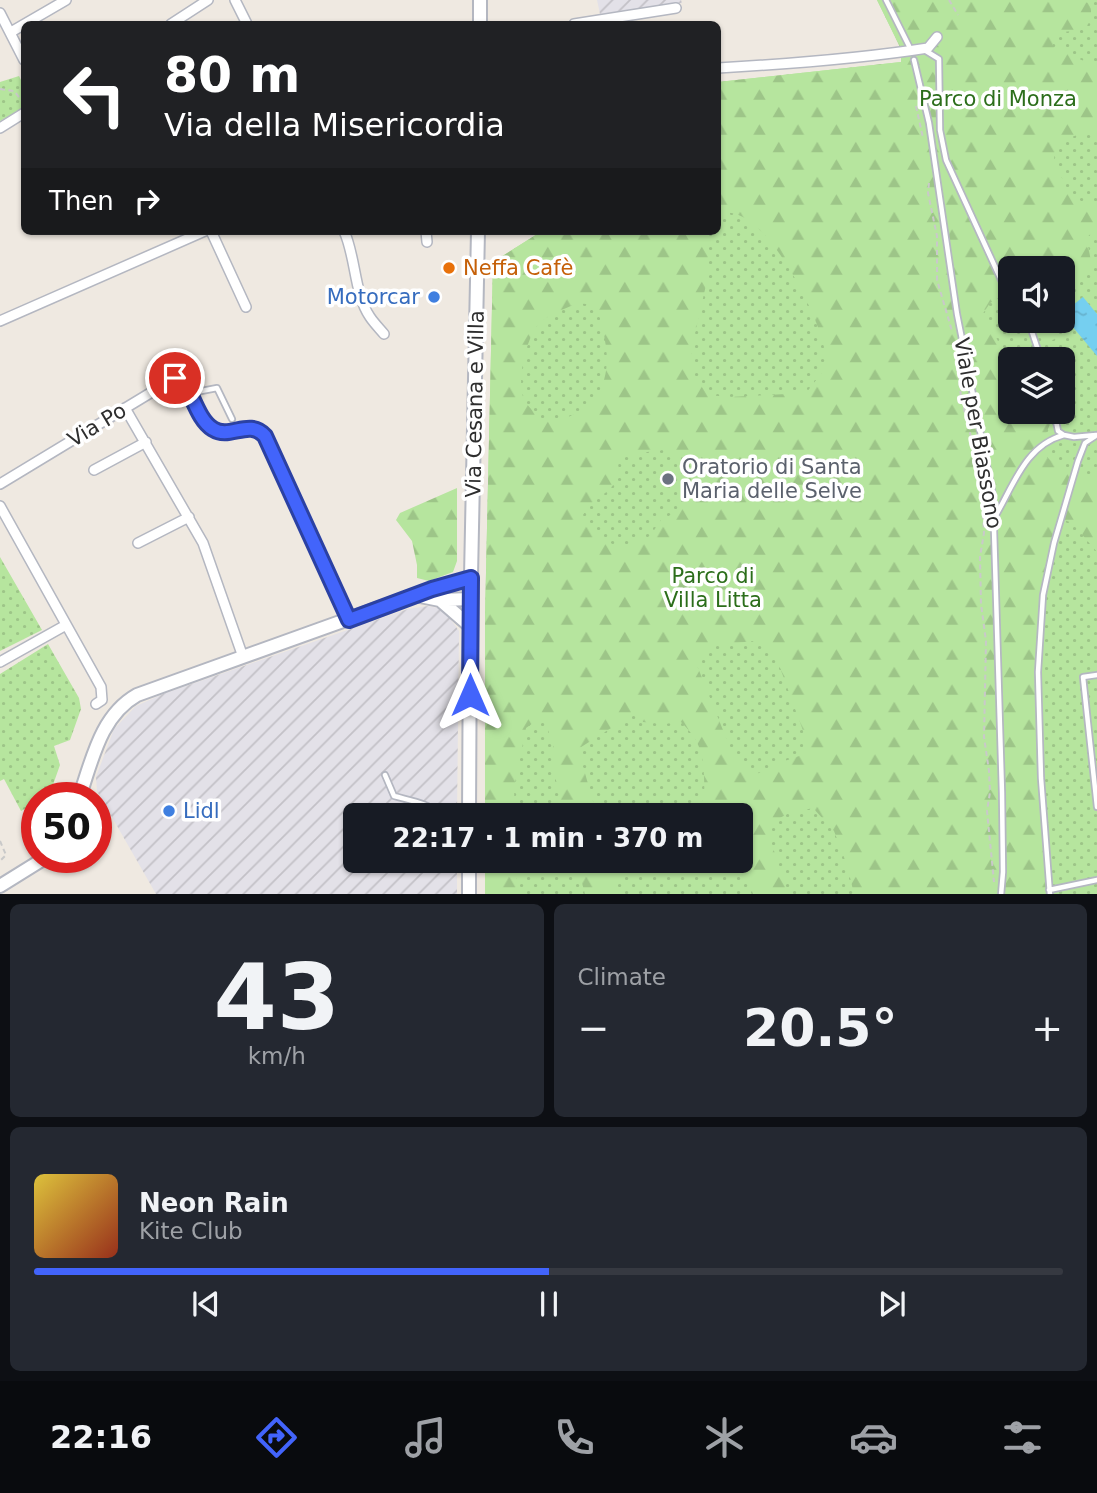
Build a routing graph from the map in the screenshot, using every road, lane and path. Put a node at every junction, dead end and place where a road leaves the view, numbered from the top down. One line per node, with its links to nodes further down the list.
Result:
1 (66, 0): 10 (street)
2 (208, 0): 11 (street)
3 (235, 0): 12 (street)
4 (480, 0): 13 (main road)
5 (886, 0): 18 (lane)
6 (948, 0): 9 (path)
7 (676, 8): 14 (street)
8 (0, 13): 16 (street)
9 (958, 15)
10 (30, 21)
11 (176, 21)
12 (246, 21)
13 (480, 21)
14 (593, 21)
15 (21, 26): 16 (street)
16 (11, 32): 20 (street)
17 (937, 37): 19 (street)
18 (909, 46)
19 (922, 49): 22 (street); 36 (lane)
20 (21, 54)
21 (914, 60): 29 (lane, Viale per Biassono)
22 (721, 68)
23 (0, 89): 24 (path)
24 (21, 99)
25 (916, 102): 28 (path)
26 (21, 115): 27 (street)
27 (0, 128)
28 (925, 145)
29 (934, 166): 40 (path); 52 (lane, Viale per Biassono)
30 (196, 235): 38 (street)
31 (213, 235): 37 (street)
32 (346, 235): 39 (street)
33 (426, 235): 35 (street)
34 (478, 235): 55 (main road, Via Cesana e Villa)
35 (427, 242)
36 (998, 273)
37 (246, 307)
38 (0, 321)
39 (384, 334)
40 (954, 335)
41 (956, 352): 77 (path)
42 (191, 393): 43 (street, Via Po); 44 (lane, Via Po); 59 (street)
43 (125, 408): 48 (street); 50 (street, Via Po)
44 (232, 419)
45 (1057, 424): 46 (lane)
46 (1065, 435): 47 (lane); 52 (lane)
47 (1097, 435): 78 (lane)
48 (146, 442): 49 (street); 53 (street)
49 (94, 470)
50 (0, 484)
51 (0, 506): 60 (street)
52 (995, 516): 80 (lane, Viale per Biassono)
53 (189, 517): 54 (street); 62 (street)
54 (138, 543)
55 (471, 578): 56 (main road); 57 (main road, Via Cesana e Villa)
56 (417, 596): 58 (main road); 59 (main road)
57 (471, 599): 58 (main road); 61 (main road, Via Cesana e Villa)
58 (440, 600): 61 (main road)
59 (349, 620): 62 (main road)
60 (66, 625): 63 (street); 65 (street)
61 (470, 626): 69 (main road, Via Cesana e Villa)
62 (243, 657): 67 (main road)
63 (0, 662)
64 (1097, 675): 70 (lane)
65 (96, 704)
66 (385, 775): 68 (lane)
67 (85, 782)
68 (420, 803)
69 (469, 803)
70 (1097, 807)
71 (0, 841): 72 (path)
72 (0, 861)
73 (21, 873): 76 (main road)
74 (469, 873): 79 (main road)
75 (1097, 880): 78 (lane)
76 (0, 886)
77 (996, 887)
78 (1050, 892)
79 (469, 894)
80 (1001, 894)

